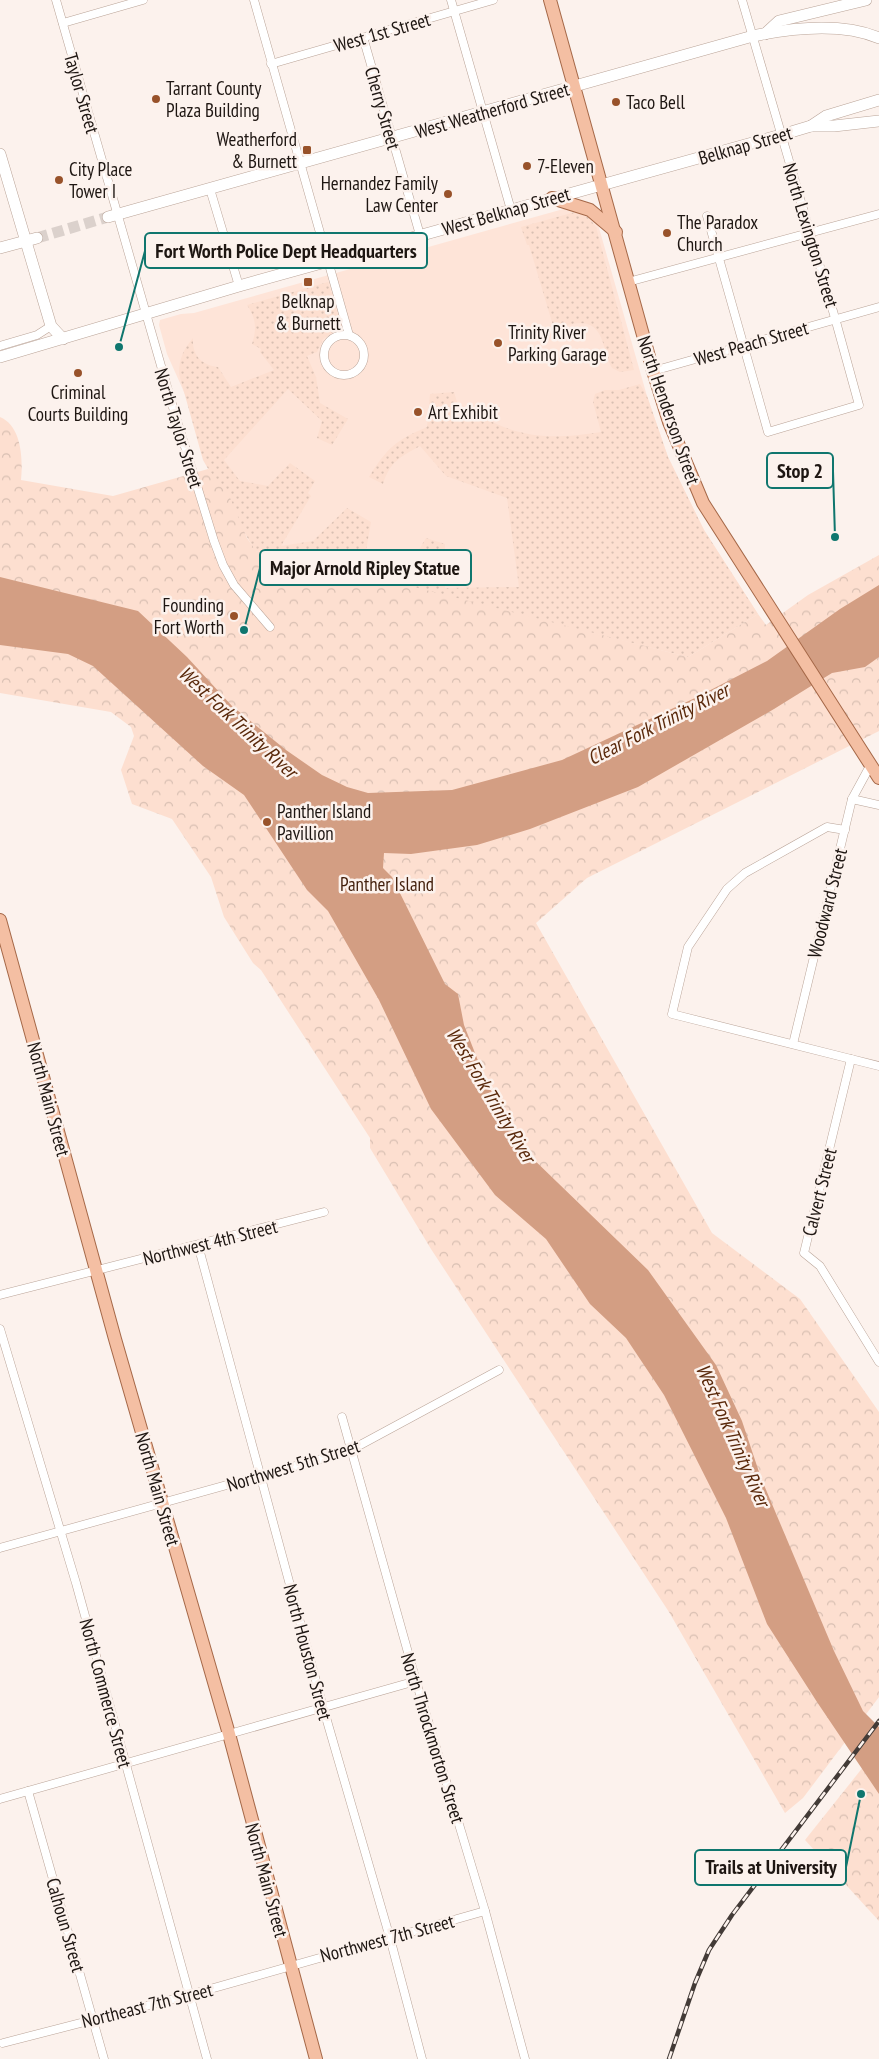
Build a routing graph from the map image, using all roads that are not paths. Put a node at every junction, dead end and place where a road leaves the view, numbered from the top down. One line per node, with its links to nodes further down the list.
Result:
1 (56, 0): 11 (street, Taylor Street)
2 (143, 0): 11 (street)
3 (254, 0): 16 (street)
4 (451, 0): 10 (street)
5 (493, 0): 10 (street, West 1st Street)
6 (550, 0): 17 (main road, North Henderson Street)
7 (742, 0): 13 (street)
8 (866, 0): 9 (main road)
9 (843, 3): 12 (main road)
10 (454, 11): 14 (street, West 1st Street); 19 (street)
11 (63, 23): 31 (street, Taylor Street)
12 (765, 34): 13 (main road, West Weatherford Street); 15 (main road, West Weatherford Street)
13 (753, 36): 17 (main road, West Weatherford Street); 22 (street, North Lexington Street)
14 (363, 37): 16 (street, West 1st Street); 23 (street, Cherry Street)
15 (879, 38)
16 (271, 64): 25 (street)
17 (574, 87): 19 (main road, West Weatherford Street); 26 (main road, North Henderson Street)
18 (879, 100): 21 (main road, Belknap Street)
19 (483, 113): 23 (main road, West Weatherford Street); 29 (street)
20 (879, 121): 21 (main road)
21 (811, 126): 22 (main road, Belknap Street)
22 (781, 134): 26 (main road, Belknap Street); 34 (street, North Lexington Street)
23 (391, 138): 25 (main road, West Weatherford Street); 35 (street, Cherry Street)
24 (0, 154): 36 (main road)
25 (300, 164): 27 (main road, West Weatherford Street); 39 (street)
26 (605, 184): 28 (main road, West Belknap Street); 33 (main road, North Henderson Street)
27 (210, 188): 31 (main road, West Weatherford Street); 41 (street)
28 (552, 198): 29 (main road, West Belknap Street); 33 (main road)
29 (511, 210): 35 (main road, West Belknap Street)
30 (879, 214): 34 (street)
31 (113, 216): 43 (street, North Taylor Street)
32 (706, 216): 38 (street)
33 (616, 232): 40 (main road, North Henderson Street)
34 (810, 233): 38 (street); 44 (street, North Lexington Street)
35 (420, 236): 39 (main road, West Belknap Street)
36 (32, 240): 37 (main road); 45 (main road)
37 (0, 248)
38 (717, 258): 40 (street); 49 (street)
39 (328, 262): 41 (main road, West Belknap Street); 46 (street)
40 (628, 282): 51 (main road, North Henderson Street)
41 (240, 286): 43 (main road, West Belknap Street)
42 (879, 307): 44 (street, West Peach Street)
43 (146, 314): 47 (main road, West Belknap Street); 52 (street, North Taylor Street)
44 (836, 318): 49 (street, West Peach Street); 49 (street, North Lexington Street)
45 (51, 326): 47 (main road); 48 (street)
46 (349, 335): 46 (street)
47 (63, 339): 50 (main road, West Belknap Street)
48 (0, 346)
49 (743, 346): 51 (street, West Peach Street)
50 (0, 357)
51 (653, 371): 53 (main road, North Henderson Street)
52 (270, 626)
53 (870, 766): 54 (main road, North Henderson Street); 55 (street, Woodward Street)
54 (879, 778)
55 (852, 799): 56 (street); 57 (street, Woodward Street)
56 (879, 805)
57 (845, 830): 59 (street, Woodward Street); 59 (street)
58 (0, 920): 64 (main road, North Main Street)
59 (793, 1044): 60 (street)
60 (851, 1060): 61 (street); 67 (street, Calvert Street)
61 (879, 1066)
62 (324, 1212): 63 (street, Northwest 4th Street)
63 (198, 1245): 64 (street, Northwest 4th Street); 71 (street, North Houston Street)
64 (96, 1271): 65 (street, Northwest 4th Street); 72 (main road, North Main Street)
65 (0, 1296)
66 (0, 1329): 73 (street, North Commerce Street)
67 (879, 1362)
68 (499, 1370): 70 (street, Northwest 5th Street)
69 (342, 1417): 70 (street, North Throckmorton Street)
70 (351, 1449): 71 (street, Northwest 5th Street); 75 (street, North Throckmorton Street)
71 (260, 1476): 72 (street, Northwest 5th Street); 76 (street, North Houston Street)
72 (162, 1504): 73 (street, Northwest 5th Street); 77 (main road, North Main Street)
73 (61, 1531): 74 (street, Northwest 5th Street); 78 (street, North Commerce Street)
74 (0, 1548)
75 (416, 1681): 76 (street); 81 (street, North Throckmorton Street)
76 (323, 1707): 77 (street); 82 (street, North Houston Street)
77 (229, 1734): 78 (street); 83 (main road, North Main Street)
78 (126, 1764): 79 (street); 84 (street, North Commerce Street)
79 (28, 1791): 80 (street); 85 (street, Calhoun Street)
80 (0, 1799)
81 (485, 1912): 82 (street, Northwest 7th Street); 91 (street, North Throckmorton Street)
82 (390, 1938): 83 (street, Northwest 7th Street); 90 (street, North Houston Street)
83 (290, 1965): 84 (street, Northeast 7th Street); 89 (main road, North Main Street)
84 (189, 1995): 85 (street, Northeast 7th Street); 88 (street, North Commerce Street)
85 (93, 2018): 86 (street, Northeast 7th Street); 87 (street, Calhoun Street)
86 (3, 2043)
87 (104, 2059)
88 (207, 2059)
89 (316, 2059)
90 (422, 2059)
91 (526, 2059)

